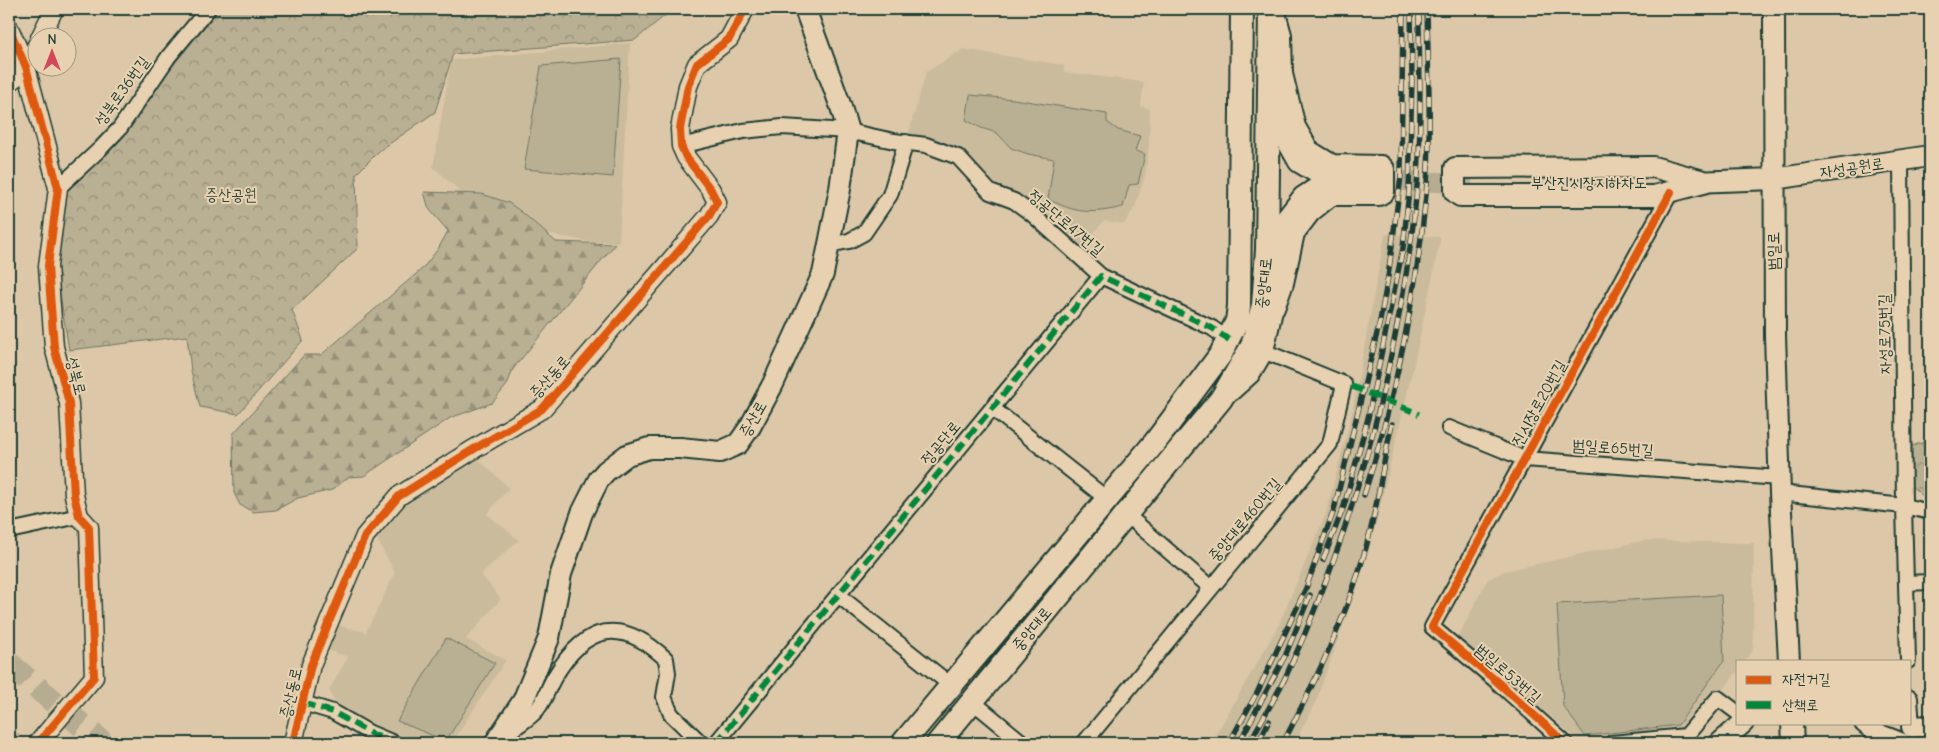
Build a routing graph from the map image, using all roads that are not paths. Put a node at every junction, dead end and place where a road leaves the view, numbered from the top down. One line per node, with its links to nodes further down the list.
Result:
1 (54, 9): 9 (street)
2 (208, 9): 24 (street, 성북로36번길)
3 (745, 9): 16 (street)
4 (805, 9): 14 (main road, 증산로)
5 (1242, 9): 29 (main road, 중앙대로)
6 (1272, 9): 12 (main road); 30 (main road, 중앙대로)
7 (1774, 9): 19 (main road, 범일로)
8 (9, 28): 11 (street, 성북로)
9 (45, 28)
10 (28, 63): 11 (street)
11 (26, 67): 13 (street); 24 (street, 성북로)
12 (1282, 74): 20 (main road); 28 (main road)
13 (9, 83)
14 (848, 131): 15 (street, 정공단로47번길); 16 (street, 정공단로47번길); 26 (main road, 증산로)
15 (906, 142): 26 (street); 27 (street, 정공단로47번길)
16 (681, 146): 51 (street, 증산동로)
17 (1930, 156): 18 (main road, 자성공원로)
18 (1901, 161): 19 (main road, 자성공원로); 36 (street, 자성로75번길)
19 (1774, 179): 22 (main road, 자성공원로); 34 (main road, 범일로)
20 (1329, 180): 21 (main road); 28 (main road)
21 (1369, 180)
22 (1707, 182): 23 (main road, 부산진시장지하차도); 25 (main road); 25 (main road)
23 (1472, 183)
24 (58, 188): 39 (street, 성북로)
25 (1671, 192): 33 (street, 진시장로20번길)
26 (829, 245): 58 (main road, 증산로)
27 (1101, 276): 29 (street); 31 (street, 정공단로)
28 (1274, 308): 30 (main road)
29 (1229, 340): 35 (main road, 중앙대로)
30 (1258, 349): 38 (main road, 중앙대로); 43 (street, 중앙대로460번길)
31 (992, 408): 35 (street); 44 (street, 정공단로)
32 (1449, 428): 33 (street, 범일로65번길)
33 (1525, 458): 34 (street, 범일로65번길); 45 (street, 진시장로20번길)
34 (1780, 485): 36 (street); 46 (main road, 범일로)
35 (1107, 499): 49 (main road, 중앙대로)
36 (1904, 506): 37 (street); 42 (street, 자성로75번길)
37 (1930, 512)
38 (1127, 515): 43 (street); 50 (main road, 중앙대로)
39 (79, 516): 40 (street); 59 (street, 성북로)
40 (9, 531)
41 (1930, 582): 42 (street)
42 (1906, 583): 48 (street, 자성로75번길)
43 (1211, 588): 67 (street, 중앙대로460번길)
44 (838, 595): 49 (street); 63 (street, 정공단로)
45 (1432, 628): 68 (street, 범일로53번길)
46 (1786, 655): 47 (main road)
47 (1798, 660)
48 (1908, 660)
49 (952, 686): 64 (main road, 중앙대로)
50 (972, 701): 65 (main road, 중앙대로); 66 (street)
51 (302, 703): 60 (street, 증산동로); 61 (street)
52 (1736, 712): 69 (street)
53 (1912, 715): 57 (street)
54 (1742, 724): 70 (main road)
55 (1792, 724): 71 (main road)
56 (1866, 724): 57 (main road)
57 (1914, 732)
58 (496, 742): 62 (street)
59 (38, 743)
60 (294, 743)
61 (394, 743)
62 (701, 743)
63 (716, 743)
64 (904, 743)
65 (938, 743)
66 (1023, 743)
67 (1084, 743)
68 (1565, 743)
69 (1612, 743)
70 (1720, 743)
71 (1793, 743)

